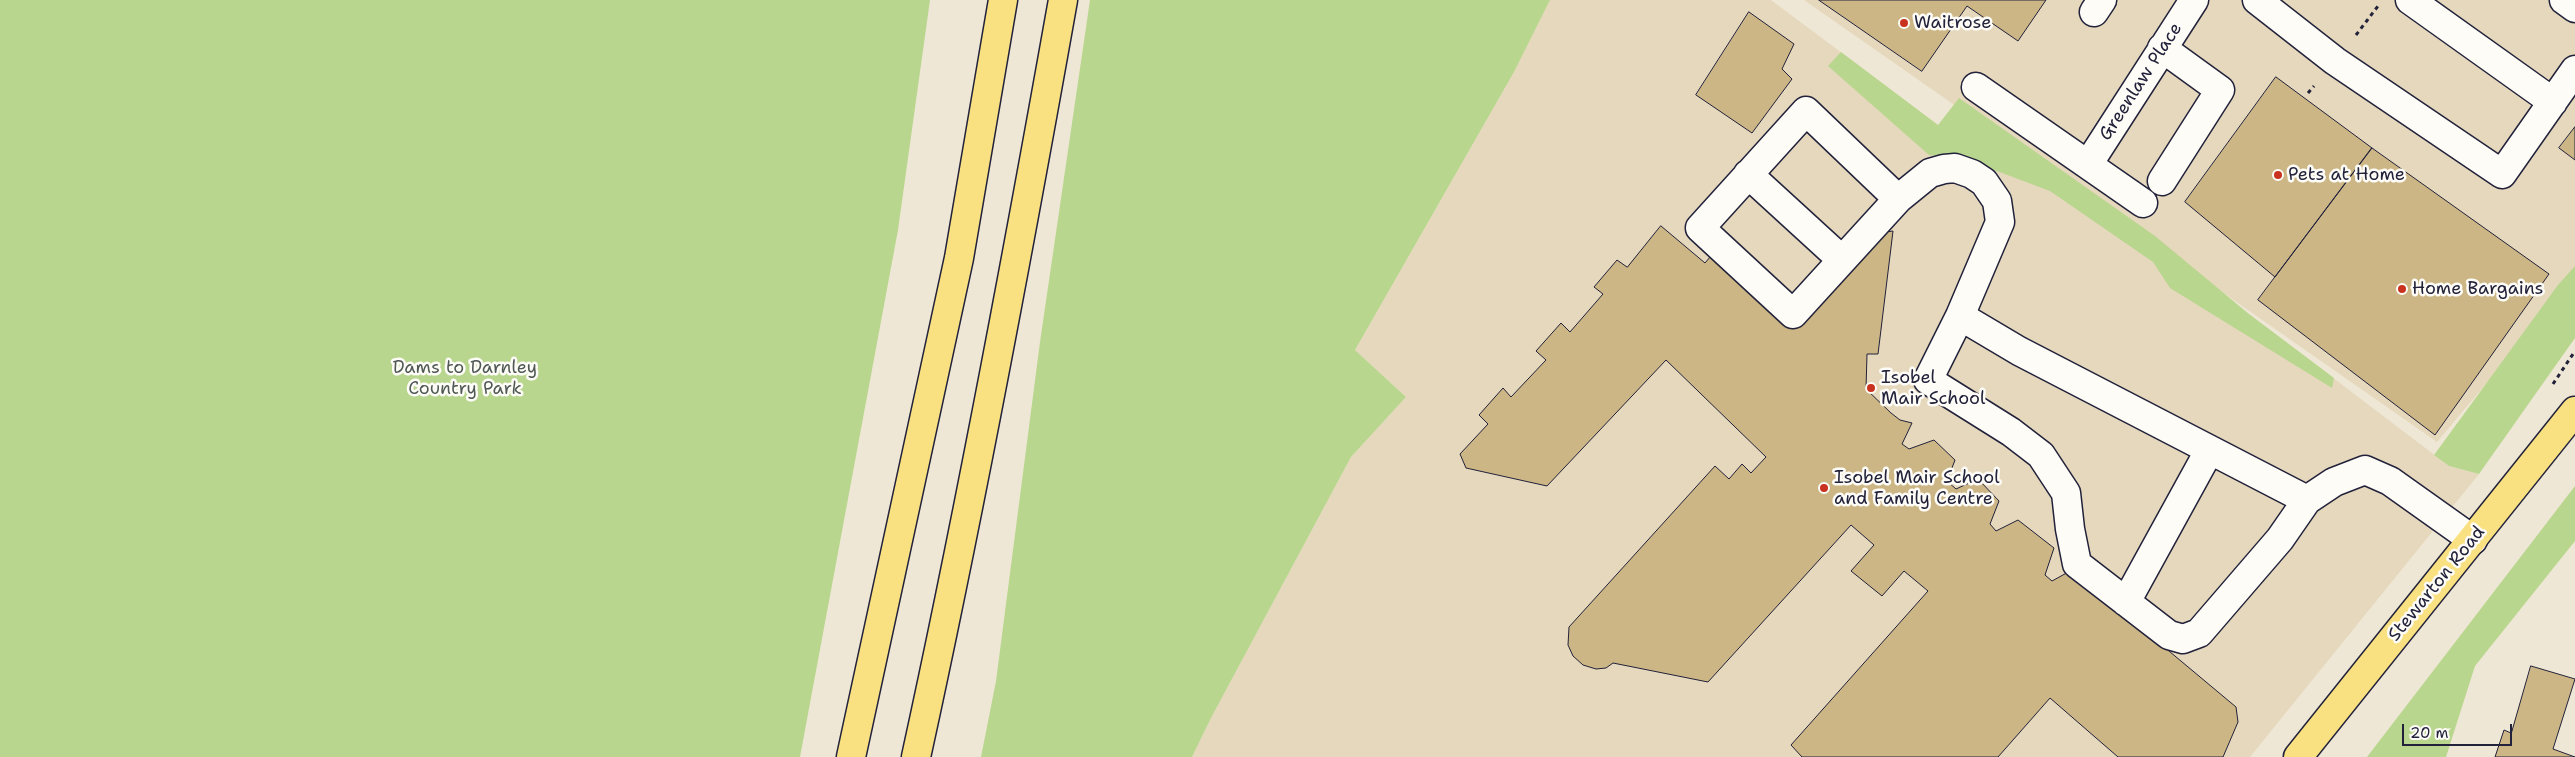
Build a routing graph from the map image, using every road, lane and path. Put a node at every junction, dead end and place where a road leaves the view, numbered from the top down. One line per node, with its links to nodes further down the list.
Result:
1 (1003, 0): 24 (main road)
2 (1063, 0): 25 (main road)
3 (2194, 0): 8 (street, Greenlaw Place)
4 (2257, 0): 11 (street)
5 (2410, 0): 11 (street)
6 (2564, 0): 7 (street)
7 (2575, 8)
8 (2162, 48): 12 (street, Greenlaw Place); 14 (street)
9 (2575, 70): 11 (street)
10 (1976, 87): 12 (street)
11 (2553, 102)
12 (2089, 163): 16 (street)
13 (1748, 174): 15 (street); 17 (street); 17 (street)
14 (2162, 181)
15 (1898, 199): 17 (street); 18 (street)
16 (2143, 202)
17 (1842, 260)
18 (1960, 316): 20 (street); 23 (street)
19 (2575, 411): 22 (main road, Stewarton Road)
20 (2208, 450): 21 (street); 23 (street)
21 (2307, 500): 22 (street); 23 (street)
22 (2473, 540): 26 (main road, Stewarton Road)
23 (2126, 602)
24 (852, 757)
25 (916, 757)
26 (2298, 757)

